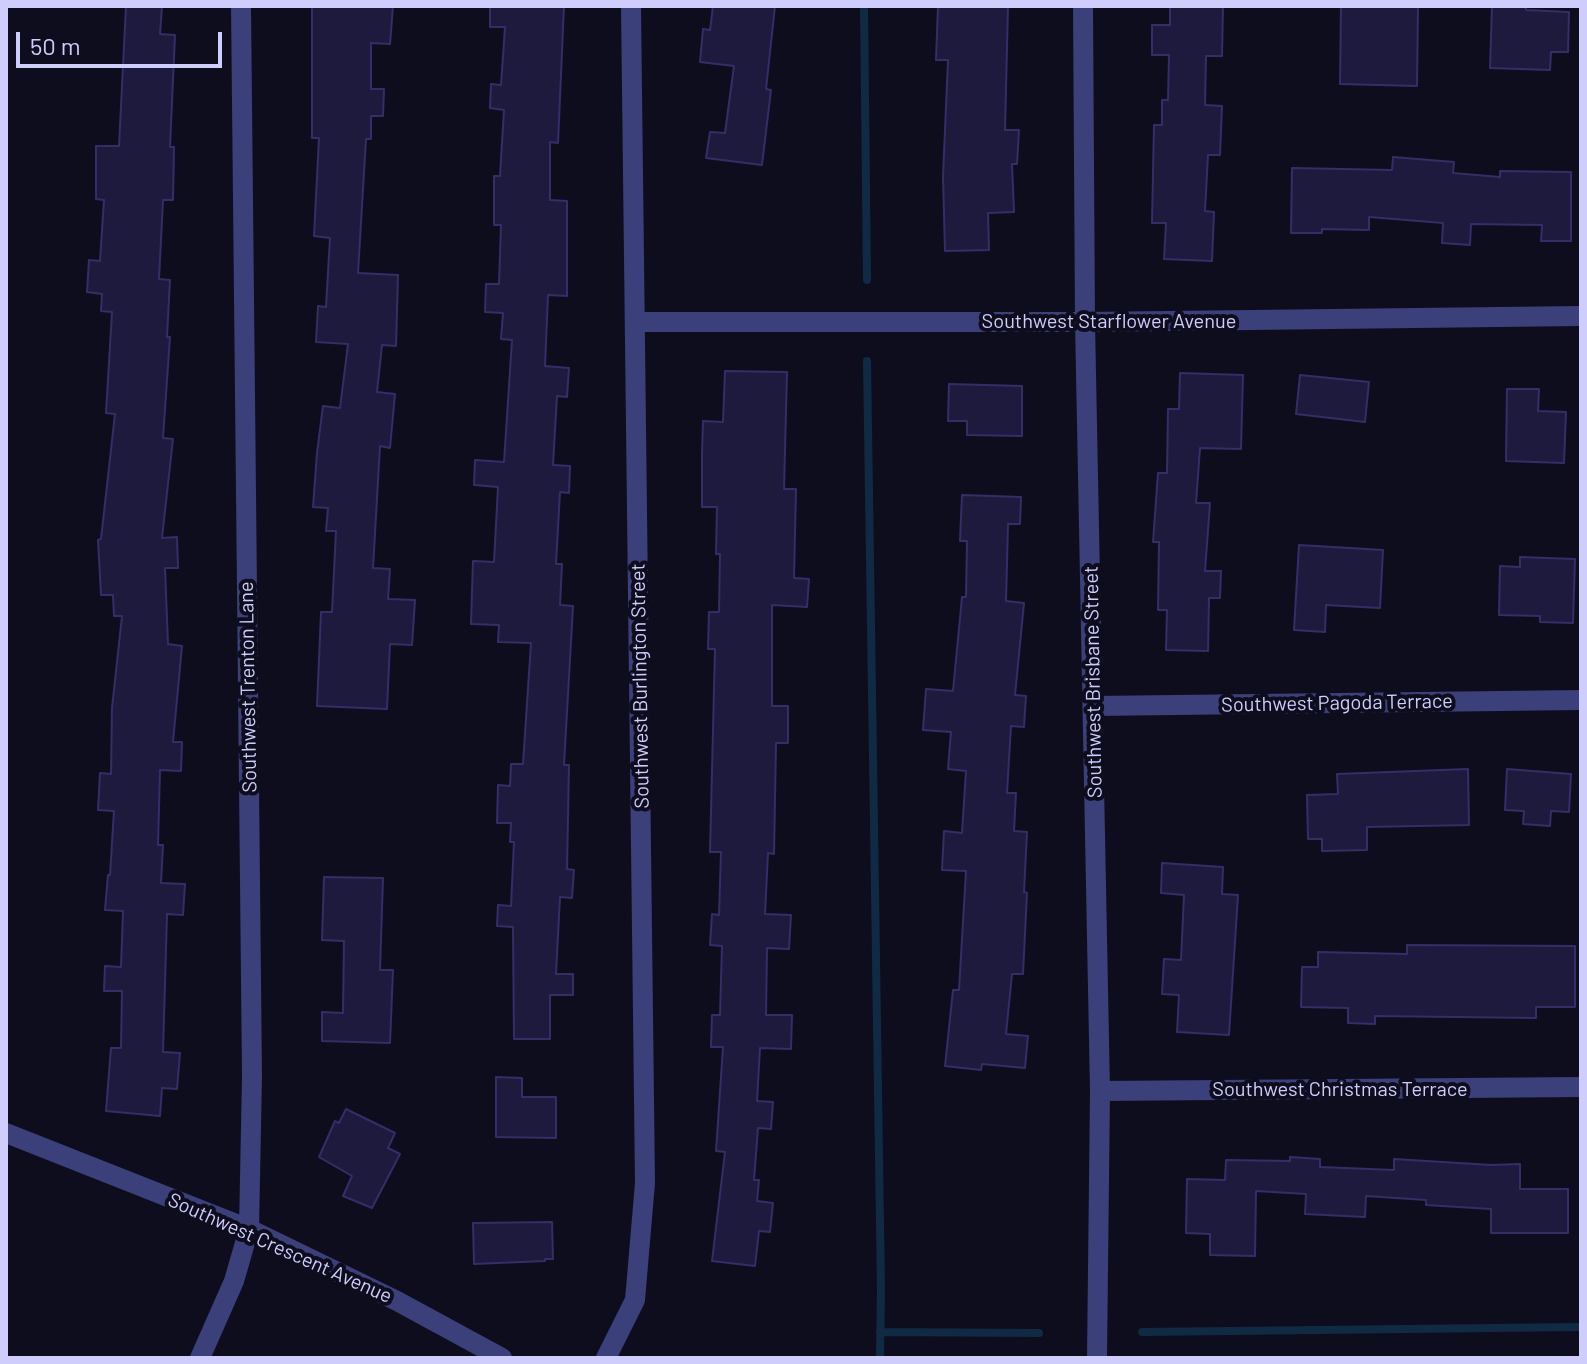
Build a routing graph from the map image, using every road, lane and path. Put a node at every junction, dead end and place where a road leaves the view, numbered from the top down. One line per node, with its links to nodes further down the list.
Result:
1 (241, 6): 12 (street, Southwest Trenton Lane)
2 (631, 6): 5 (street, Southwest Burlington Street)
3 (1083, 6): 6 (street, Southwest Brisbane Street)
4 (1581, 316): 6 (street, Southwest Starflower Avenue)
5 (636, 322): 6 (street, Southwest Starflower Avenue); 15 (street, Southwest Burlington Street)
6 (1085, 322): 8 (street, Southwest Brisbane Street)
7 (1581, 700): 8 (street, Southwest Pagoda Terrace)
8 (1094, 706): 10 (street, Southwest Brisbane Street)
9 (1581, 1087): 10 (street, Southwest Christmas Terrace)
10 (1100, 1091): 16 (street, Southwest Brisbane Street)
11 (6, 1133): 12 (street, Southwest Crescent Avenue)
12 (249, 1229): 13 (street, Southwest Trenton Lane); 14 (street, Southwest Crescent Avenue)
13 (200, 1358)
14 (502, 1358)
15 (606, 1358)
16 (1097, 1358)

